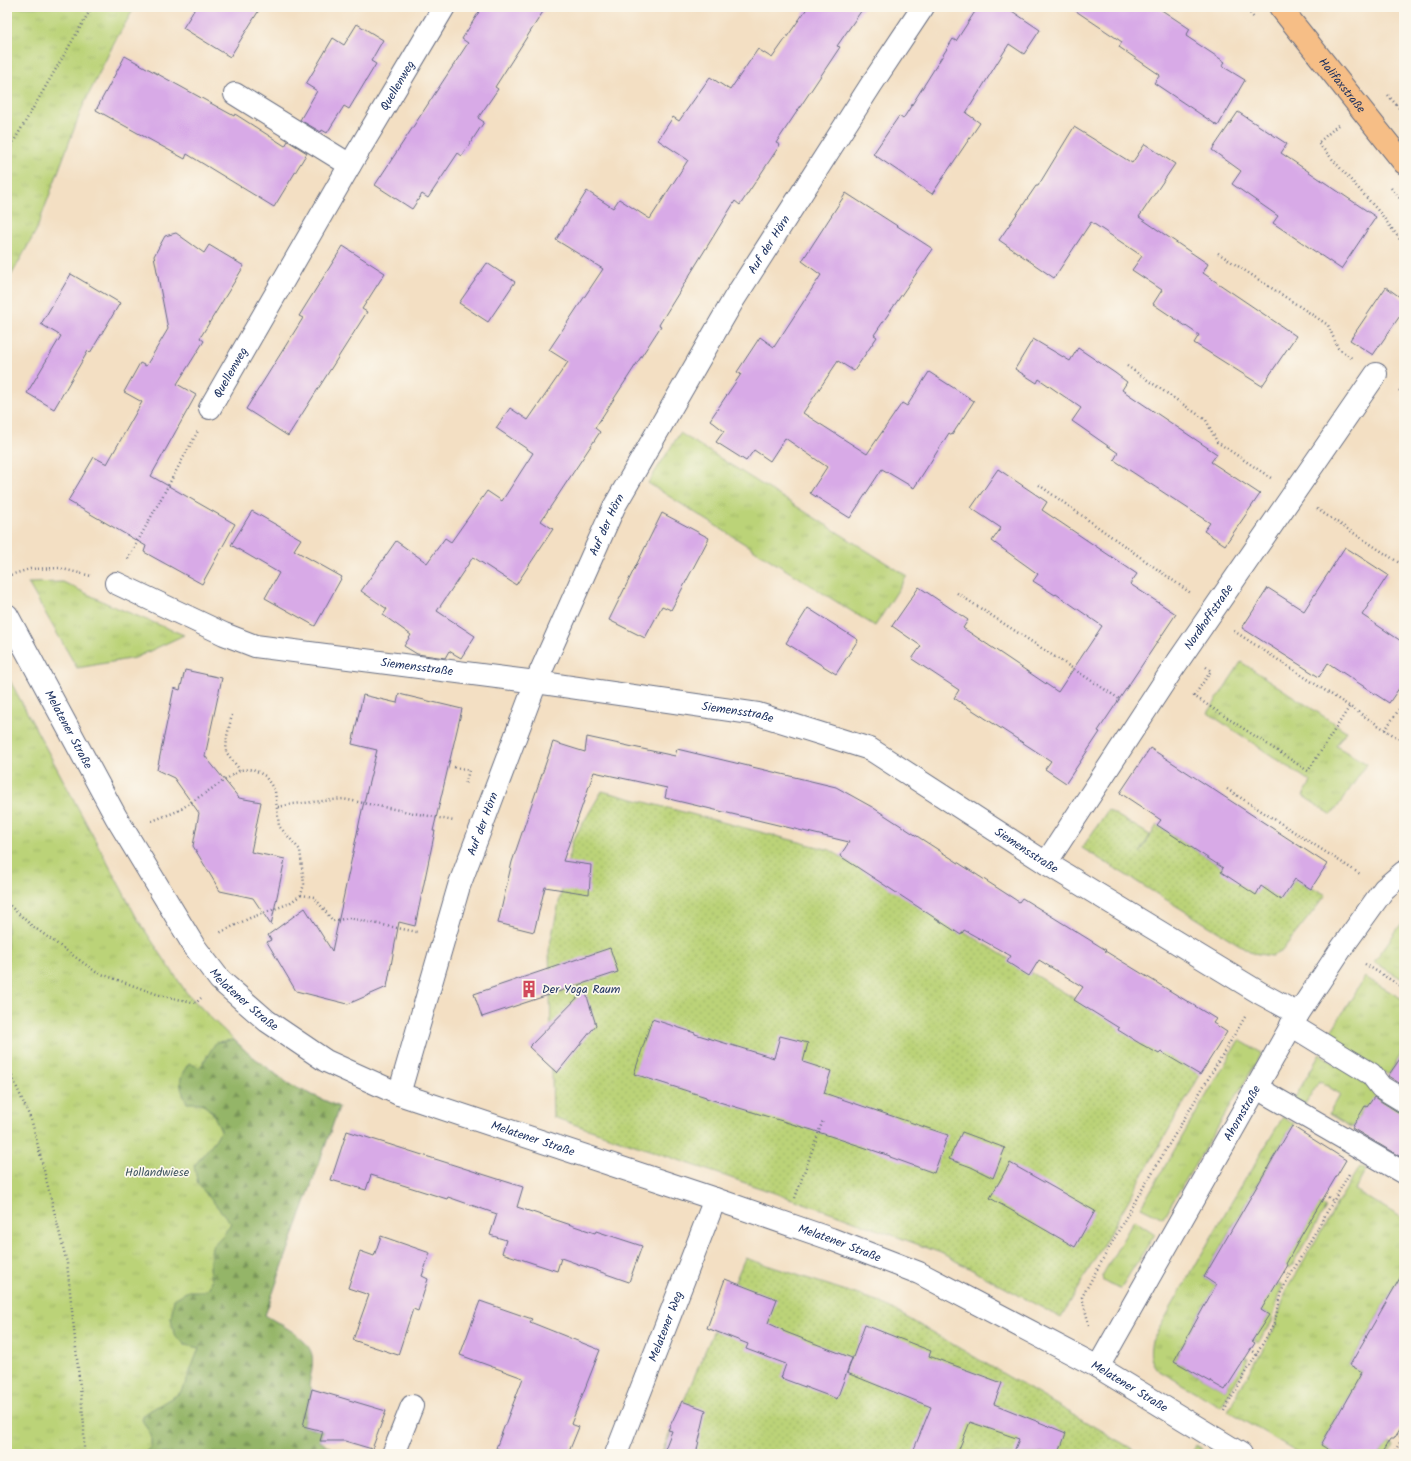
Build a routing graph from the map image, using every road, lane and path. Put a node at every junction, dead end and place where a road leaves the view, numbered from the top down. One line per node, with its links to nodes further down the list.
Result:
1 (92, 7): 7 (path)
2 (444, 7): 9 (street, Quellenweg)
3 (923, 7): 25 (street, Auf der Hörn)
4 (1280, 7): 8 (main road, Halifaxstraße)
5 (235, 94): 9 (street)
6 (1339, 124): 10 (path)
7 (7, 153)
8 (1404, 163)
9 (350, 165): 15 (street, Quellenweg)
10 (1404, 245)
11 (1218, 253): 12 (path)
12 (1357, 361)
13 (1127, 366): 17 (path)
14 (1376, 374): 17 (street, Nordhoffstraße)
15 (210, 408): 20 (path, Quellenweg)
16 (1038, 485): 22 (path)
17 (1294, 494): 18 (path); 22 (street, Nordhoffstraße)
18 (1404, 566)
19 (7, 576): 20 (path)
20 (116, 583): 25 (street, Siemensstraße)
21 (957, 594): 28 (path)
22 (1212, 612): 27 (path); 28 (street, Nordhoffstraße)
23 (7, 614): 38 (street, Melatener Straße)
24 (1211, 671): 27 (path)
25 (536, 682): 39 (street, Siemensstraße); 44 (street, Auf der Hörn)
26 (1404, 702): 30 (path)
27 (1350, 706): 30 (path)
28 (1143, 714): 39 (street, Nordhoffstraße)
29 (232, 715): 33 (path)
30 (1385, 730): 31 (path)
31 (1404, 742)
32 (454, 766): 35 (path)
33 (240, 770): 36 (path); 38 (path)
34 (1227, 789): 41 (path)
35 (464, 792)
36 (278, 807): 37 (path); 42 (path)
37 (457, 822)
38 (125, 832): 45 (street, Melatener Straße)
39 (1046, 862): 49 (street, Siemensstraße)
40 (1404, 872): 41 (street, Ahornstraße)
41 (1384, 889): 46 (street, Ahornstraße)
42 (301, 895): 44 (path); 45 (path)
43 (7, 903): 47 (path)
44 (433, 937): 54 (street, Auf der Hörn)
45 (194, 946): 47 (street, Melatener Straße)
46 (1341, 949): 48 (path); 50 (street, Ahornstraße)
47 (220, 980): 54 (street, Melatener Straße)
48 (1404, 988)
49 (1260, 993): 50 (street, Siemensstraße); 67 (path)
50 (1295, 1019): 53 (street, Ahornstraße); 55 (street, Siemensstraße)
51 (7, 1056): 52 (path)
52 (8, 1066): 73 (path)
53 (1257, 1088): 57 (street); 67 (street, Ahornstraße)
54 (399, 1094): 60 (street, Melatener Straße)
55 (1404, 1101)
56 (823, 1120): 62 (path)
57 (1365, 1150): 58 (street); 61 (path)
58 (1404, 1173)
59 (1328, 1198): 61 (path)
60 (715, 1199): 62 (street, Melatener Straße); 75 (street, Melatener Weg)
61 (1333, 1201): 64 (path)
62 (786, 1223): 67 (street, Melatener Straße)
63 (1284, 1272): 64 (path)
64 (1290, 1276): 66 (path)
65 (1250, 1349): 66 (path)
66 (1257, 1354): 70 (path)
67 (1098, 1367): 70 (street, Melatener Straße)
68 (412, 1406): 74 (street)
69 (1396, 1434): 71 (path)
70 (1210, 1436): 77 (street, Melatener Straße)
71 (1403, 1437): 78 (path)
72 (985, 1449): 76 (path)
73 (84, 1454)
74 (393, 1454)
75 (616, 1454)
76 (980, 1454)
77 (1241, 1454)
78 (1394, 1454)

